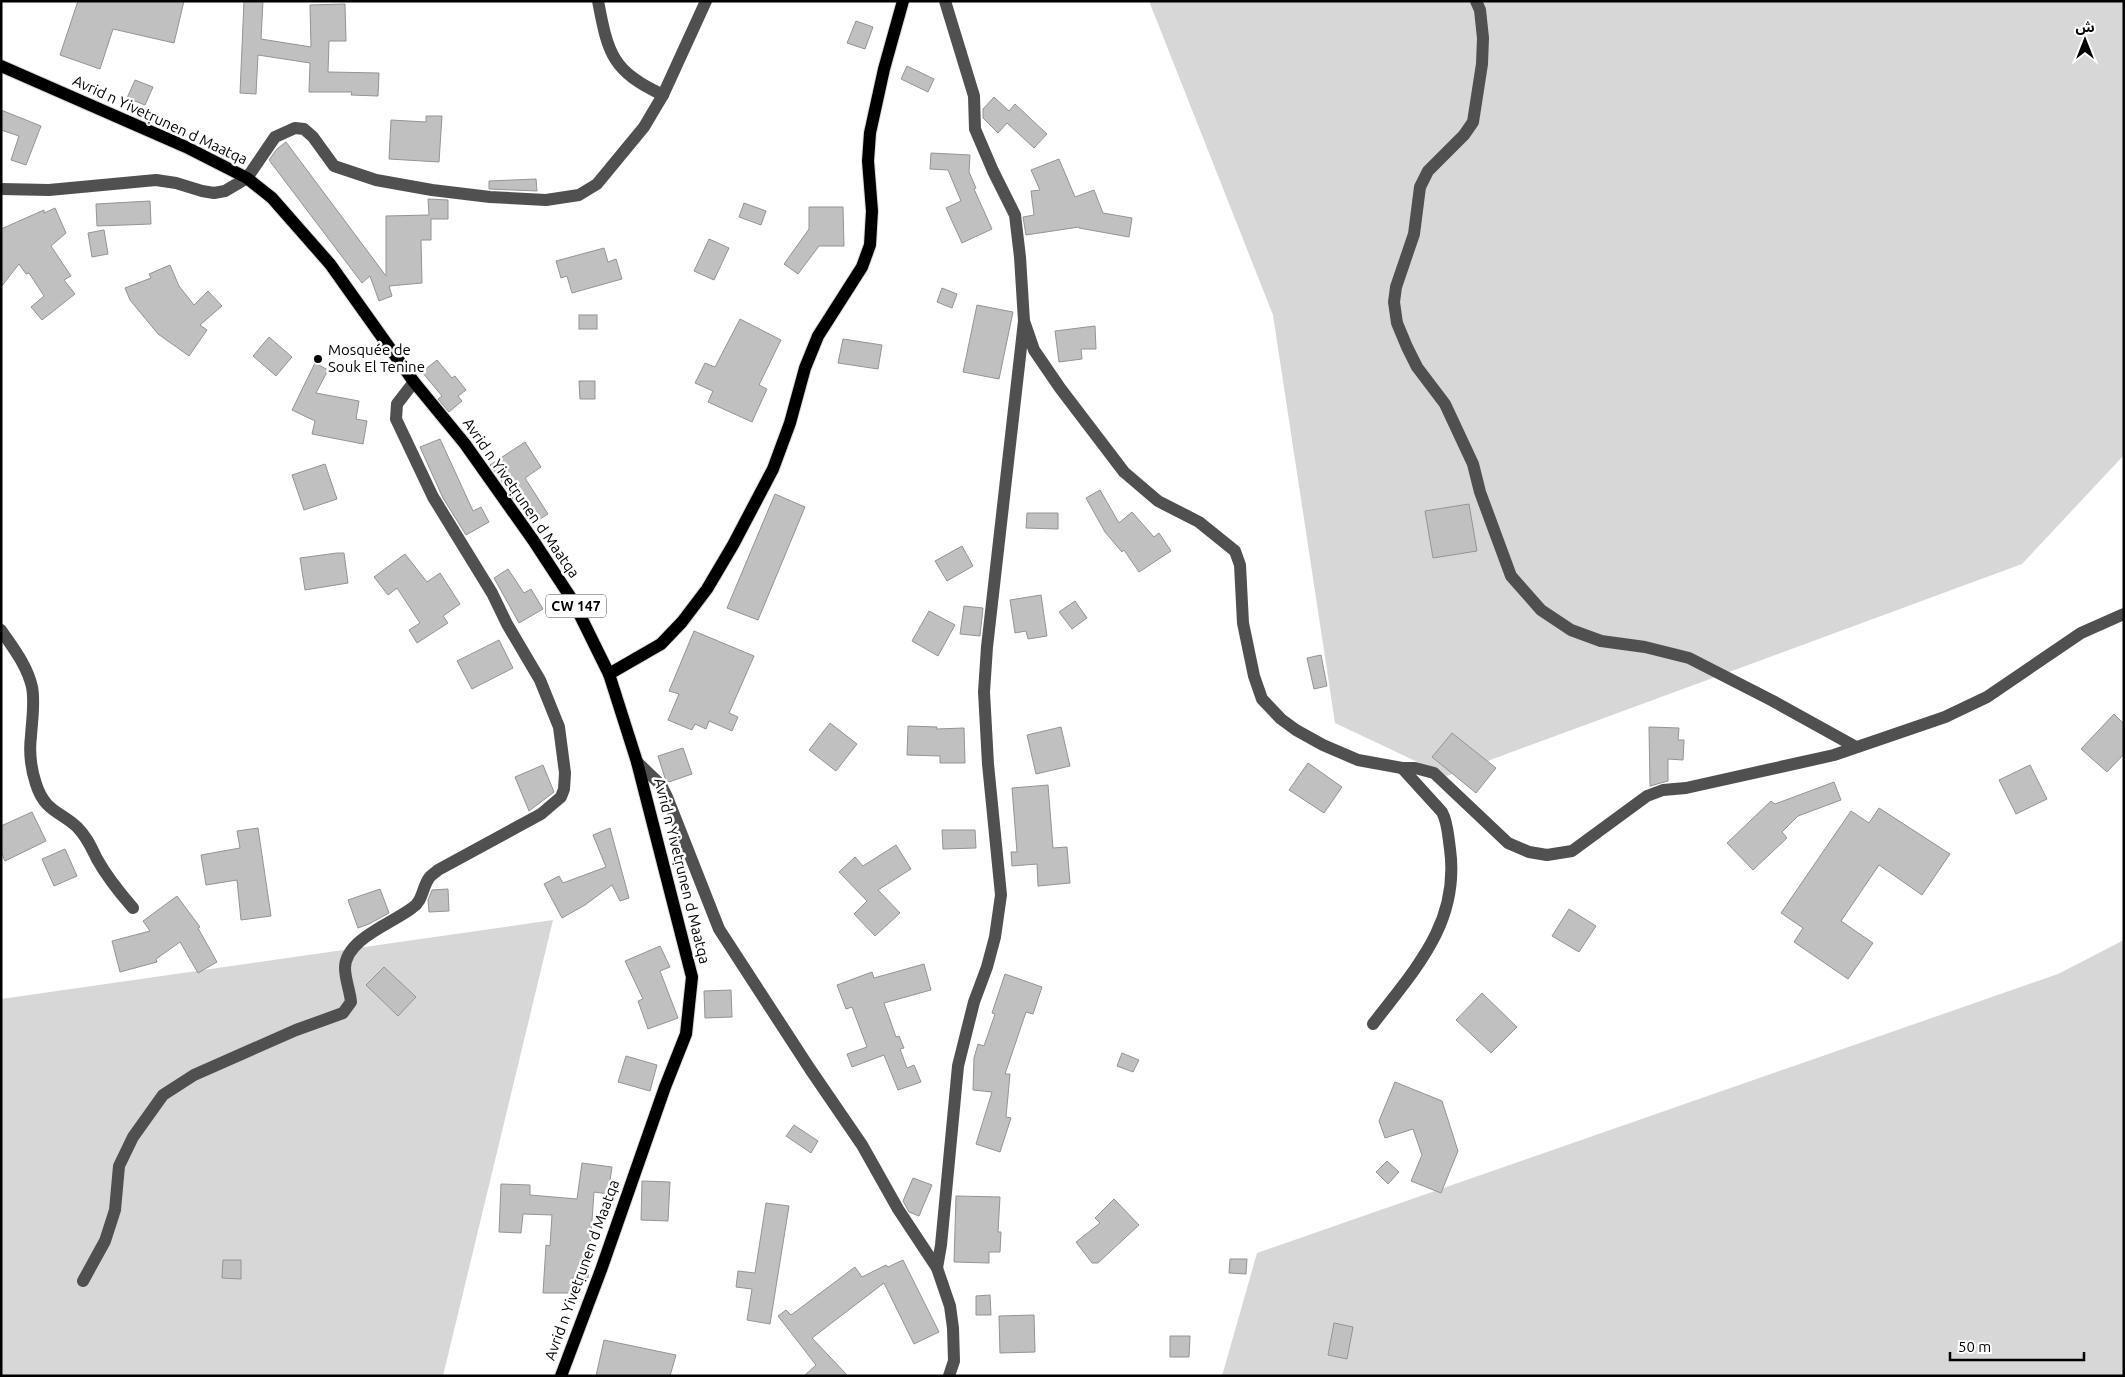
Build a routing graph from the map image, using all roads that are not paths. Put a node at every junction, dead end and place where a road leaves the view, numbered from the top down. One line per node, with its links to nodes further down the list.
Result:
1 (598, 1): 7 (street)
2 (706, 1): 7 (street)
3 (903, 1): 14 (main road)
4 (945, 1): 10 (street)
5 (1476, 1): 15 (street)
6 (1, 66): 8 (main road, Avrid n Yivetṛunen d Maatqa / CW 147)
7 (663, 95): 8 (street)
8 (247, 178): 9 (street); 11 (main road, Avrid n Yivetṛunen d Maatqa / CW 147)
9 (1, 189)
10 (1024, 321): 17 (street); 20 (street)
11 (414, 382): 14 (main road, Avrid n Yivetṛunen d Maatqa / CW 147); 21 (street)
12 (2124, 614): 15 (street)
13 (1, 630): 18 (street)
14 (609, 674): 16 (main road, Avrid n Yivetṛunen d Maatqa / CW 147)
15 (1856, 747): 17 (street)
16 (637, 762): 20 (street); 22 (main road, Avrid n Yivetṛunen d Maatqa / CW 147)
17 (1402, 768): 19 (street)
18 (133, 908)
19 (1373, 1024)
20 (936, 1268): 23 (street)
21 (83, 1280)
22 (560, 1376)
23 (949, 1376)

